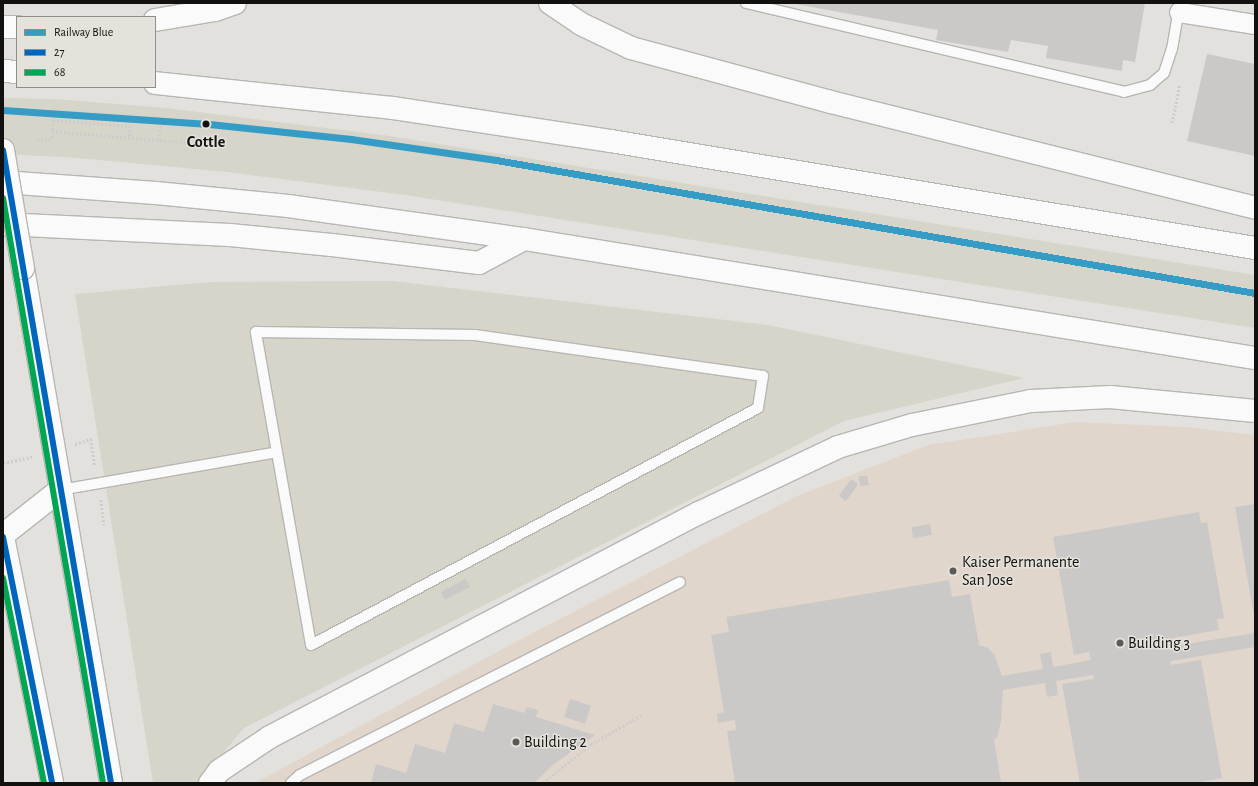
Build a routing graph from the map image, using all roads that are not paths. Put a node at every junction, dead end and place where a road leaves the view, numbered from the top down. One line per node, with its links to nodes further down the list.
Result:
1 (235, 3): 5 (main road)
2 (550, 3): 14 (main road)
3 (746, 3): 4 (lane)
4 (1179, 7): 6 (street)
5 (156, 20)
6 (1255, 24)
7 (3, 27): 8 (main road)
8 (16, 27)
9 (3, 71): 10 (main road)
10 (16, 72)
11 (156, 83): 17 (main road)
12 (3, 150): 21 (main road, bridge)
13 (3, 182): 16 (main road)
14 (1255, 208)
15 (3, 224): 16 (main road)
16 (524, 239): 18 (main road)
17 (1255, 248)
18 (1255, 358)
19 (1255, 410): 26 (main road)
20 (277, 452): 20 (lane); 21 (lane)
21 (60, 490): 22 (main road); 25 (main road)
22 (3, 536): 24 (main road)
23 (680, 582): 27 (lane)
24 (52, 783)
25 (112, 783)
26 (210, 783)
27 (291, 783)

